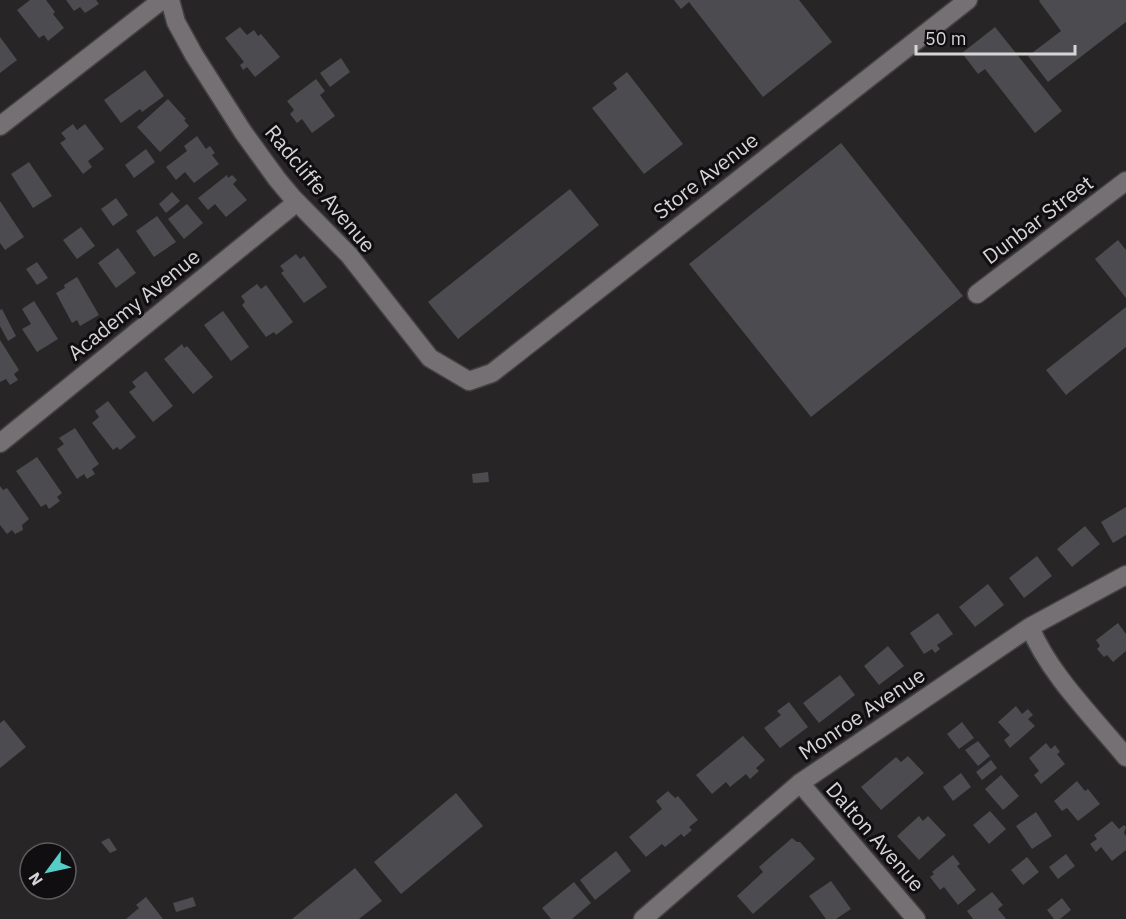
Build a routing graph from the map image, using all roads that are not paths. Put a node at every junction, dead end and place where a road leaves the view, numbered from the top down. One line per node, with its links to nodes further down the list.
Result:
1 (162, 0): 4 (street)
2 (170, 0): 6 (street, Radcliffe Avenue)
3 (968, 0): 8 (street, Store Avenue)
4 (0, 126)
5 (1126, 181): 7 (street, Dunbar Street)
6 (297, 202): 8 (street, Radcliffe Avenue); 9 (street, Academy Avenue)
7 (977, 294)
8 (469, 381)
9 (0, 443)
10 (1126, 575): 11 (street, Monroe Avenue)
11 (1030, 627): 12 (street); 13 (street, Monroe Avenue)
12 (1126, 757)
13 (800, 783): 14 (street, Monroe Avenue); 15 (street, Dalton Avenue)
14 (643, 919)
15 (916, 919)

